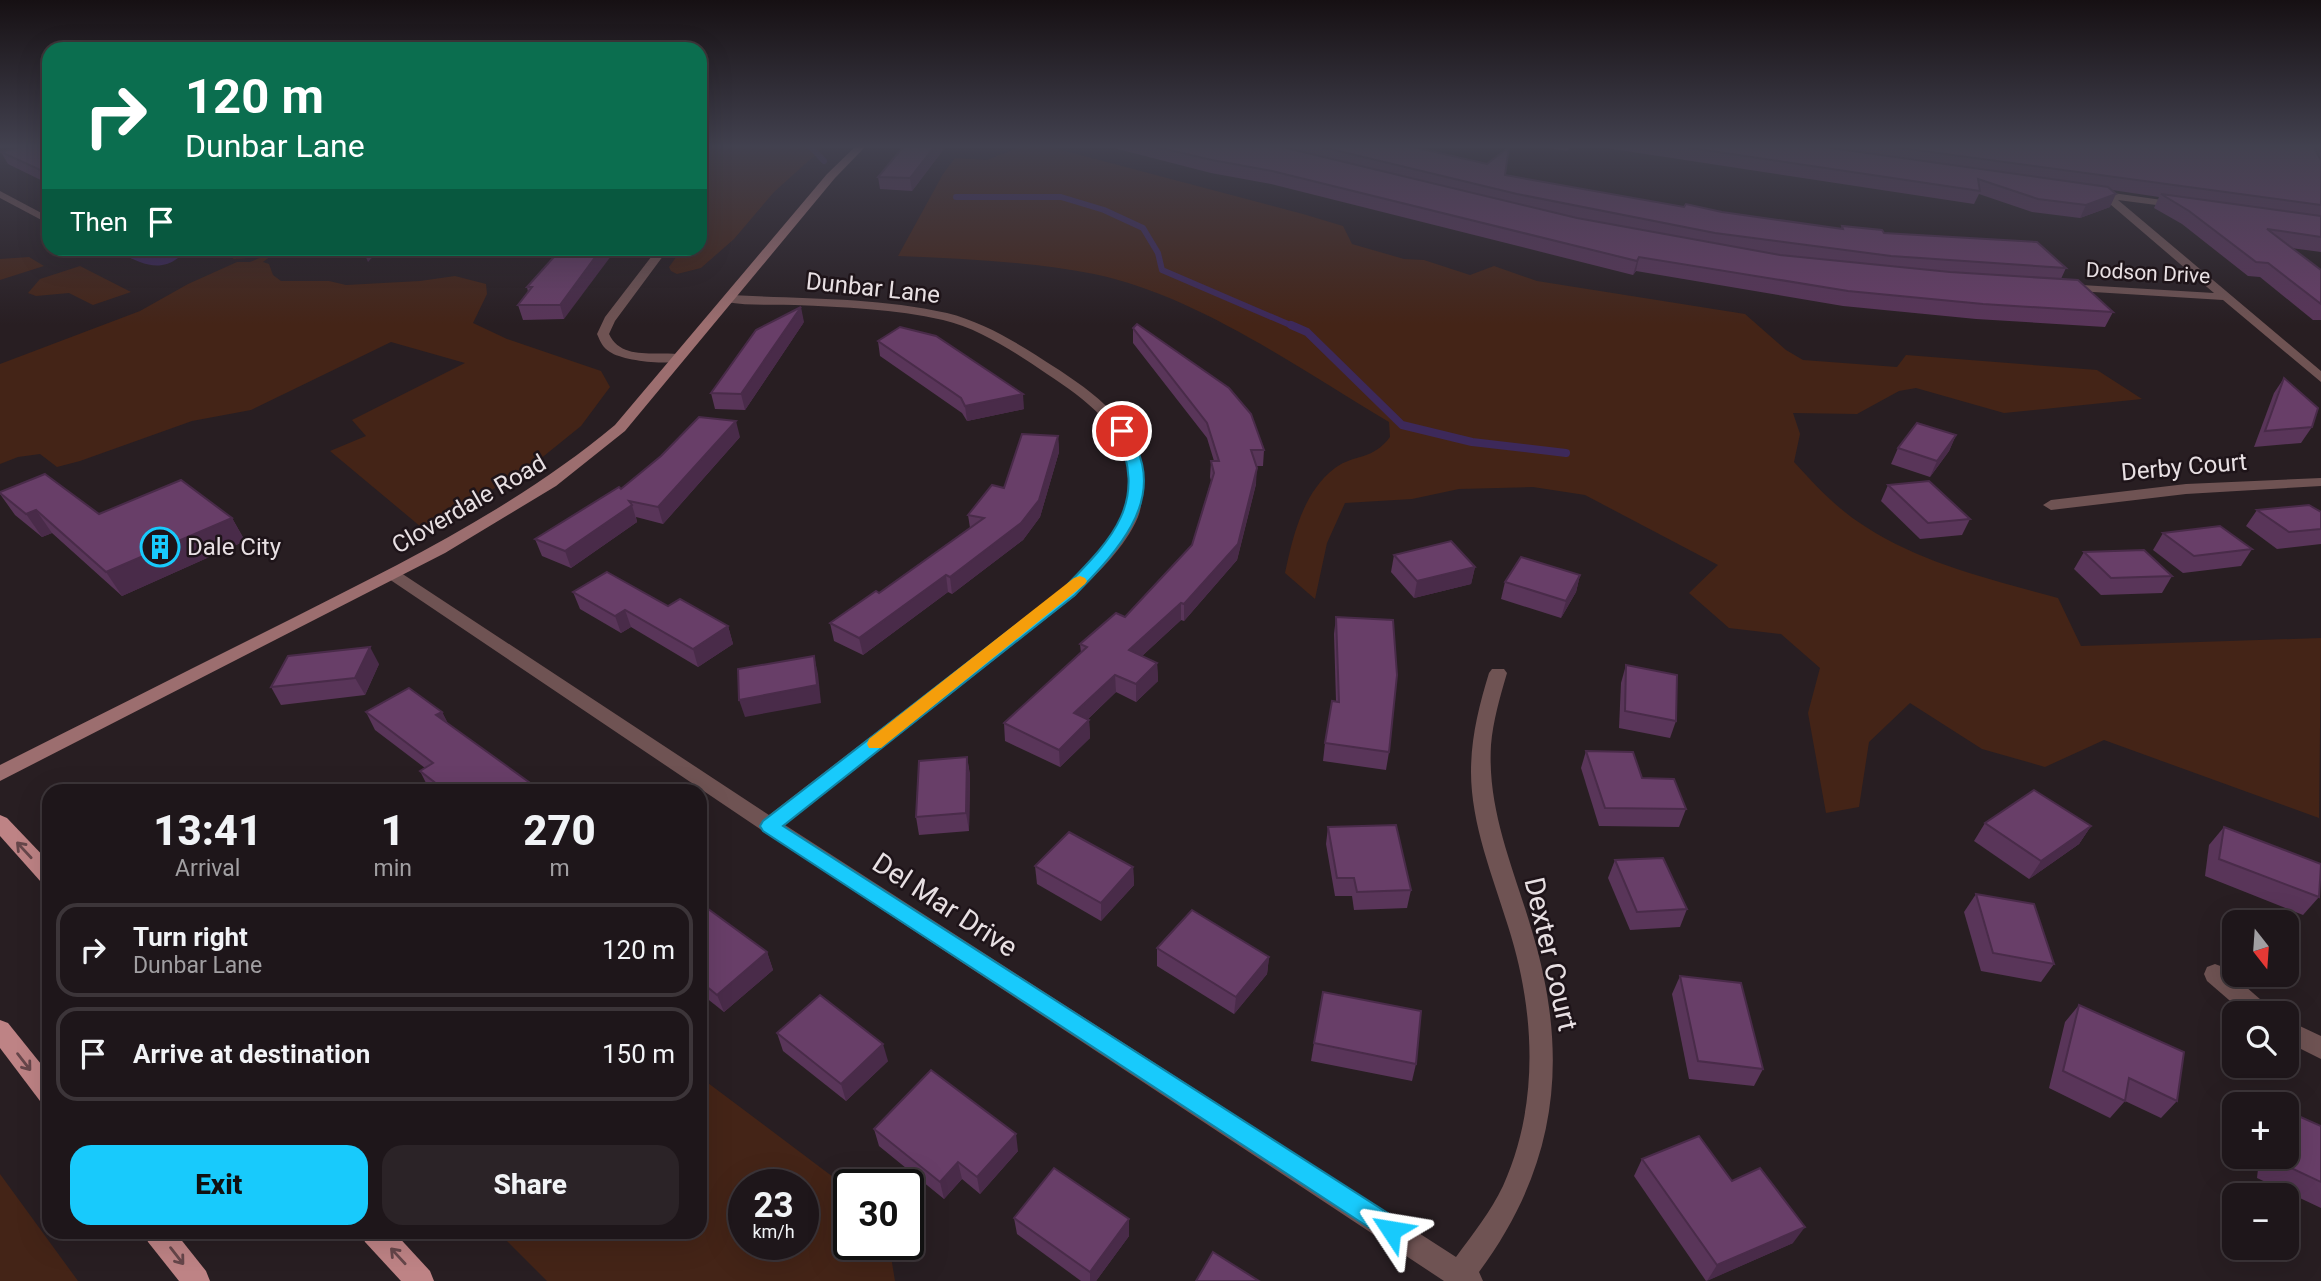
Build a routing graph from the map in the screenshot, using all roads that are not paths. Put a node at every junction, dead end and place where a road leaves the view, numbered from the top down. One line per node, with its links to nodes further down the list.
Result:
1 (21, 206): 4 (street)
2 (807, 206): 8 (street, Cloverdale Road)
3 (2119, 206): 7 (street)
4 (42, 217)
5 (658, 256): 9 (street)
6 (2049, 287): 7 (street, Dodson Drive)
7 (2226, 297): 10 (street)
8 (730, 299): 9 (street, Cloverdale Road); 17 (street, Dunbar Lane)
9 (679, 358): 13 (street, Cloverdale Road)
10 (2321, 378)
11 (2321, 482): 12 (street, Derby Court)
12 (2051, 505)
13 (392, 574): 15 (street, Cloverdale Road); 17 (street, Del Mar Drive)
14 (1498, 673): 27 (street, Dexter Court)
15 (0, 774)
16 (0, 823): 18 (main road, one-way to 16)
17 (770, 826): 27 (street, Del Mar Drive)
18 (42, 868)
19 (2215, 974): 20 (street)
20 (2246, 1001)
21 (0, 1030): 24 (main road, one-way to 24)
22 (2299, 1036): 23 (street)
23 (2321, 1048)
24 (42, 1084)
25 (163, 1239): 28 (main road, one-way to 28)
26 (382, 1239): 29 (main road, one-way to 26)
27 (1465, 1278)
28 (196, 1281)
29 (421, 1281)

